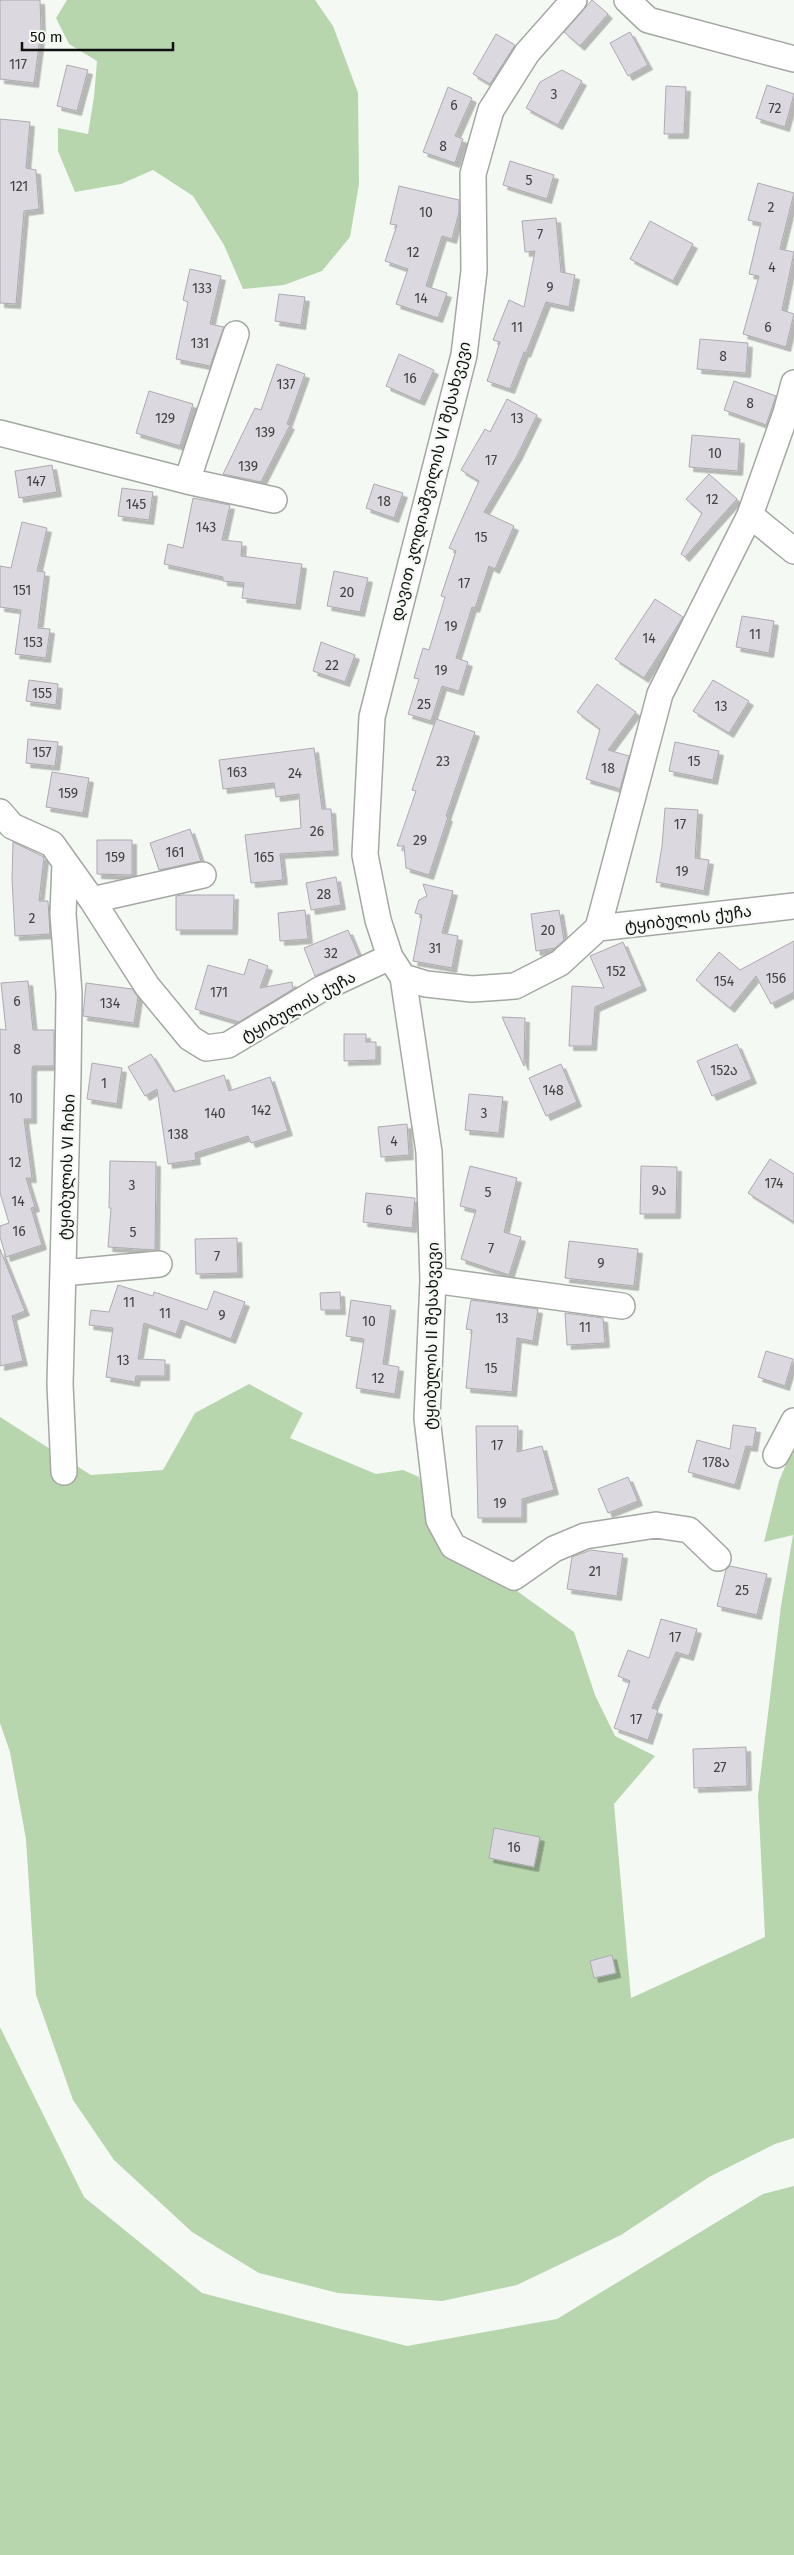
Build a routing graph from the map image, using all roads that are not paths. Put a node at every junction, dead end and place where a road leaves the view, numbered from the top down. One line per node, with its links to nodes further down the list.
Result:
1 (574, 0): 17 (street, დავით კლდიაშვილის VI შესახვევი)
2 (627, 0): 3 (street)
3 (794, 59)
4 (236, 334): 7 (street)
5 (794, 383): 9 (street)
6 (0, 433): 7 (street)
7 (187, 481): 8 (street)
8 (274, 500)
9 (750, 515): 10 (street); 16 (street)
10 (794, 551)
11 (0, 812): 12 (street, ტყიბულის ქუჩა)
12 (65, 862): 14 (street, ტყიბულის ქუჩა); 19 (street, ტყიბულის VI ჩიხი)
13 (203, 875): 14 (street)
14 (92, 900): 17 (street, ტყიბულის ქუჩა)
15 (794, 906): 16 (street, ტყიბულის ქუჩა)
16 (598, 928): 17 (street)
17 (397, 967): 20 (street, ტყიბულის II შესახვევი)
18 (159, 1264): 19 (street)
19 (63, 1273): 24 (street, ტყიბულის VI ჩიხი)
20 (433, 1280): 21 (street); 25 (street, ტყიბულის II შესახვევი)
21 (622, 1306)
22 (794, 1421): 23 (street)
23 (776, 1455)
24 (64, 1472)
25 (718, 1558)

